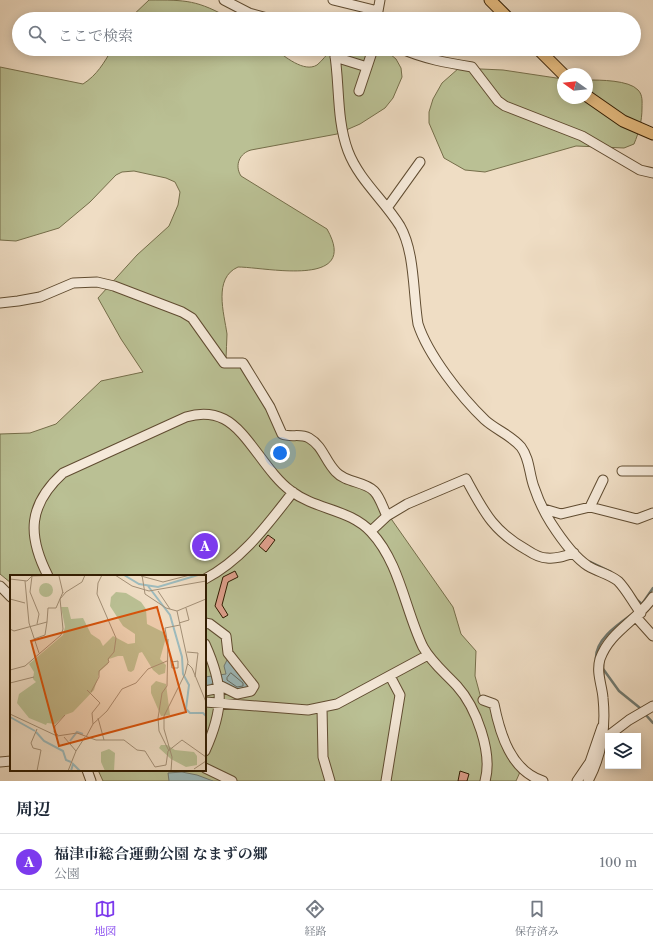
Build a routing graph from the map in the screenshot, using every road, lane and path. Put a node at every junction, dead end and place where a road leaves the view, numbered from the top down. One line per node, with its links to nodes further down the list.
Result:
1 (224, 0): 5 (street)
2 (339, 0): 3 (street)
3 (380, 0)
4 (490, 0): 6 (main road)
5 (246, 12)
6 (502, 12)
7 (335, 56): 19 (street)
8 (342, 56): 12 (street)
9 (371, 56): 12 (street)
10 (421, 56): 18 (street)
11 (545, 56): 13 (main road)
12 (367, 67): 14 (street)
13 (557, 68)
14 (359, 91)
15 (593, 100): 16 (main road)
16 (653, 134)
17 (420, 162): 19 (street)
18 (653, 173)
19 (387, 208): 26 (street)
20 (0, 303): 28 (street)
21 (622, 471): 22 (street)
22 (653, 471)
23 (603, 480): 25 (street)
24 (293, 492): 29 (street); 31 (street); 32 (street)
25 (590, 506): 26 (street); 27 (street)
26 (544, 509): 30 (street)
27 (653, 513)
28 (387, 516): 29 (street); 30 (street)
29 (371, 531): 41 (street)
30 (574, 553): 36 (street)
31 (48, 575)
32 (206, 578)
33 (0, 586): 34 (street)
34 (10, 596)
35 (653, 597): 36 (street)
36 (639, 615): 38 (street); 51 (street)
37 (206, 623): 40 (street)
38 (653, 636)
39 (206, 646): 42 (street)
40 (228, 653): 42 (street); 44 (street)
41 (428, 655): 43 (street); 64 (street)
42 (211, 658): 44 (street)
43 (390, 676): 50 (street); 63 (street)
44 (219, 686): 45 (street); 48 (street)
45 (206, 691)
46 (483, 700): 65 (street)
47 (206, 702): 48 (street)
48 (220, 703): 50 (street); 55 (street)
49 (653, 706): 53 (street)
50 (322, 708): 62 (street)
51 (604, 722): 52 (street); 66 (street)
52 (606, 733)
53 (612, 733)
54 (605, 742): 67 (street)
55 (206, 749)
56 (10, 761): 57 (street)
57 (0, 762)
58 (206, 768): 61 (street)
59 (87, 771): 60 (street)
60 (91, 781)
61 (232, 781)
62 (330, 781)
63 (386, 781)
64 (485, 781)
65 (543, 781)
66 (577, 781)
67 (588, 781)

